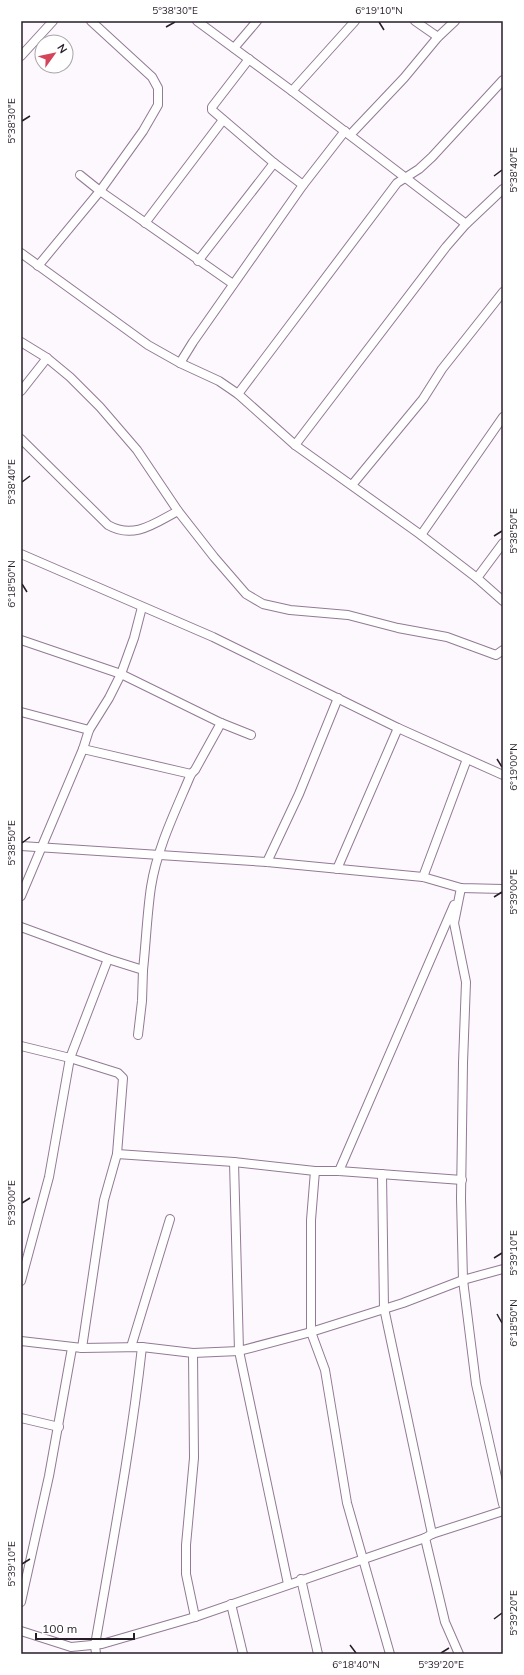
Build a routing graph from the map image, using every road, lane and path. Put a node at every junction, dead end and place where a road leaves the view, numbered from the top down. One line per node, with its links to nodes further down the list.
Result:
1 (53, 21): 10 (street)
2 (91, 21): 21 (street)
3 (197, 21): 9 (street)
4 (257, 21): 9 (street)
5 (355, 21): 13 (street)
6 (416, 21): 8 (street)
7 (455, 21): 8 (street)
8 (438, 37): 15 (street)
9 (234, 48): 11 (street)
10 (21, 56)
11 (249, 59): 13 (street); 14 (street)
12 (503, 80): 18 (street)
13 (292, 91): 15 (street)
14 (223, 120): 16 (street); 22 (street)
15 (348, 133): 18 (street); 19 (street)
16 (274, 163): 19 (street); 25 (street)
17 (80, 176): 21 (street)
18 (404, 177): 23 (street); 33 (street)
19 (303, 185): 27 (street)
20 (503, 189): 23 (street)
21 (100, 191): 22 (street); 26 (street)
22 (145, 224): 25 (street)
23 (466, 224): 36 (street)
24 (21, 253): 26 (street)
25 (198, 261): 27 (street)
26 (38, 266): 31 (street)
27 (233, 284): 31 (street)
28 (503, 292): 37 (street)
29 (21, 342): 30 (street)
30 (47, 358): 32 (street); 38 (street)
31 (180, 363): 33 (street)
32 (21, 391)
33 (238, 394): 36 (street)
34 (503, 417): 39 (street)
35 (21, 439): 38 (street)
36 (295, 445): 37 (street)
37 (352, 485): 39 (street)
38 (178, 511): 46 (street)
39 (421, 535): 42 (street)
40 (503, 543): 42 (street)
41 (21, 554): 44 (street)
42 (477, 578): 43 (street)
43 (503, 601)
44 (142, 607): 47 (street); 48 (street)
45 (21, 640): 47 (street)
46 (503, 650)
47 (121, 674): 50 (street); 52 (street)
48 (338, 698): 51 (street); 61 (street)
49 (21, 712): 52 (street)
50 (221, 722): 53 (street); 56 (street)
51 (398, 728): 55 (street); 62 (street)
52 (89, 730): 54 (street)
53 (251, 735)
54 (83, 749): 56 (street); 59 (street)
55 (468, 759): 57 (street); 63 (street)
56 (191, 774): 60 (street)
57 (503, 774)
58 (21, 846): 59 (street)
59 (41, 847): 60 (street); 66 (street)
60 (160, 854): 61 (street); 69 (street)
61 (267, 862): 62 (street)
62 (337, 868): 63 (street)
63 (423, 877): 64 (street)
64 (461, 888): 65 (street); 76 (street); 78 (street)
65 (503, 889)
66 (21, 896)
67 (21, 927): 68 (street)
68 (108, 959): 69 (street); 72 (street)
69 (143, 970): 70 (street)
70 (138, 1035)
71 (21, 1046): 72 (street)
72 (70, 1058): 73 (street); 82 (street)
73 (117, 1154): 74 (street); 89 (street)
74 (234, 1162): 75 (street); 90 (street)
75 (315, 1171): 76 (street); 84 (street)
76 (339, 1171): 77 (street)
77 (382, 1174): 78 (street); 83 (street)
78 (462, 1180): 81 (street)
79 (170, 1219): 86 (street)
80 (503, 1269): 81 (street)
81 (463, 1280): 83 (street); 94 (street)
82 (21, 1281)
83 (384, 1308): 84 (street); 96 (street)
84 (311, 1332): 90 (street); 97 (street)
85 (21, 1341): 88 (street)
86 (132, 1347): 87 (street); 89 (street)
87 (142, 1347): 91 (street); 104 (street)
88 (72, 1348): 89 (street); 93 (street)
89 (82, 1348)
90 (239, 1351): 91 (street); 99 (street)
91 (194, 1353): 102 (street)
92 (21, 1418): 93 (street)
93 (59, 1427): 100 (street)
94 (503, 1504)
95 (503, 1511): 96 (street)
96 (429, 1536): 97 (street); 109 (street)
97 (364, 1559): 98 (street); 108 (street)
98 (301, 1580): 99 (street); 107 (street)
99 (288, 1584): 101 (street)
100 (21, 1602)
101 (231, 1604): 102 (street); 106 (street)
102 (195, 1617): 104 (street)
103 (21, 1631): 104 (street)
104 (94, 1645): 105 (street)
105 (96, 1654)
106 (243, 1654)
107 (318, 1654)
108 (390, 1654)
109 (459, 1654)

